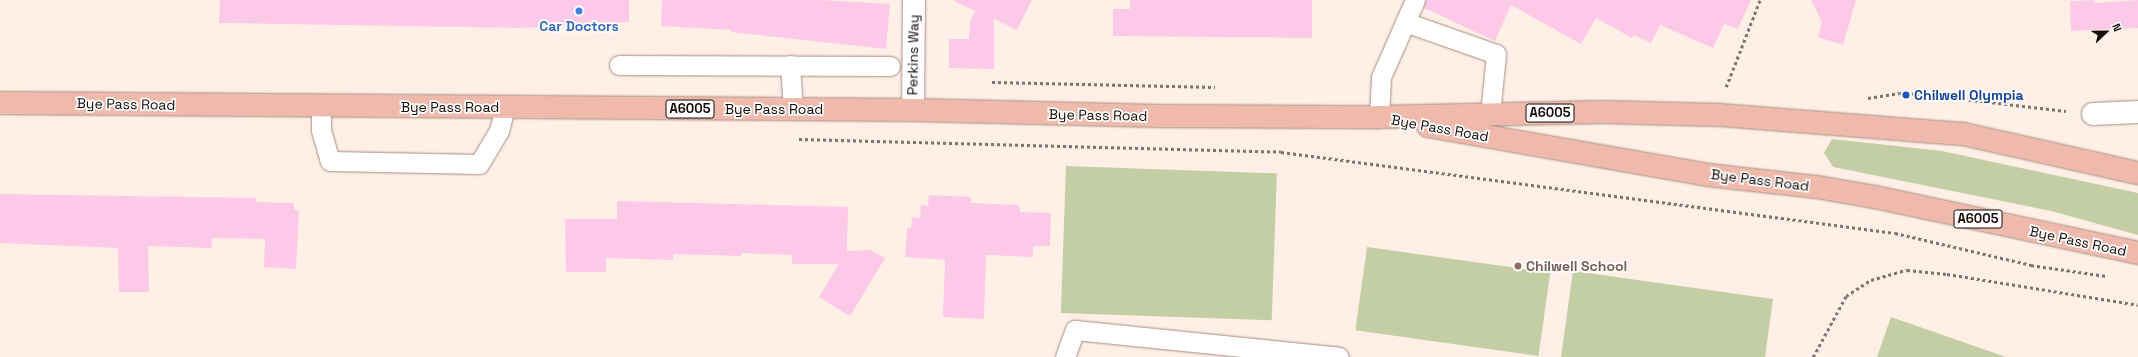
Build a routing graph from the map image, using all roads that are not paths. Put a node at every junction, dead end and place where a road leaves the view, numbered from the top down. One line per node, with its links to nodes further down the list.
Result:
1 (914, 0): 11 (street, Perkins Way)
2 (1415, 0): 3 (lane)
3 (1406, 22): 14 (lane); 15 (lane)
4 (619, 65): 5 (lane)
5 (790, 65): 6 (lane); 10 (lane)
6 (890, 66)
7 (0, 103): 8 (main road, Bye Pass Road / A6005)
8 (321, 106): 9 (main road, Bye Pass Road / A6005); 9 (lane)
9 (505, 107): 10 (main road, Bye Pass Road / A6005)
10 (793, 110): 11 (main road, Bye Pass Road / A6005)
11 (913, 110): 15 (main road, Bye Pass Road / A6005)
12 (2138, 112): 13 (street)
13 (2093, 114)
14 (1490, 115): 15 (main road, Bye Pass Road / A6005); 16 (main road, Bye Pass Road / A6005)
15 (1380, 117): 17 (main road, Bye Pass Road / A6005)
16 (2138, 173)
17 (2138, 254)
18 (1065, 357): 19 (lane)
19 (1339, 357)

